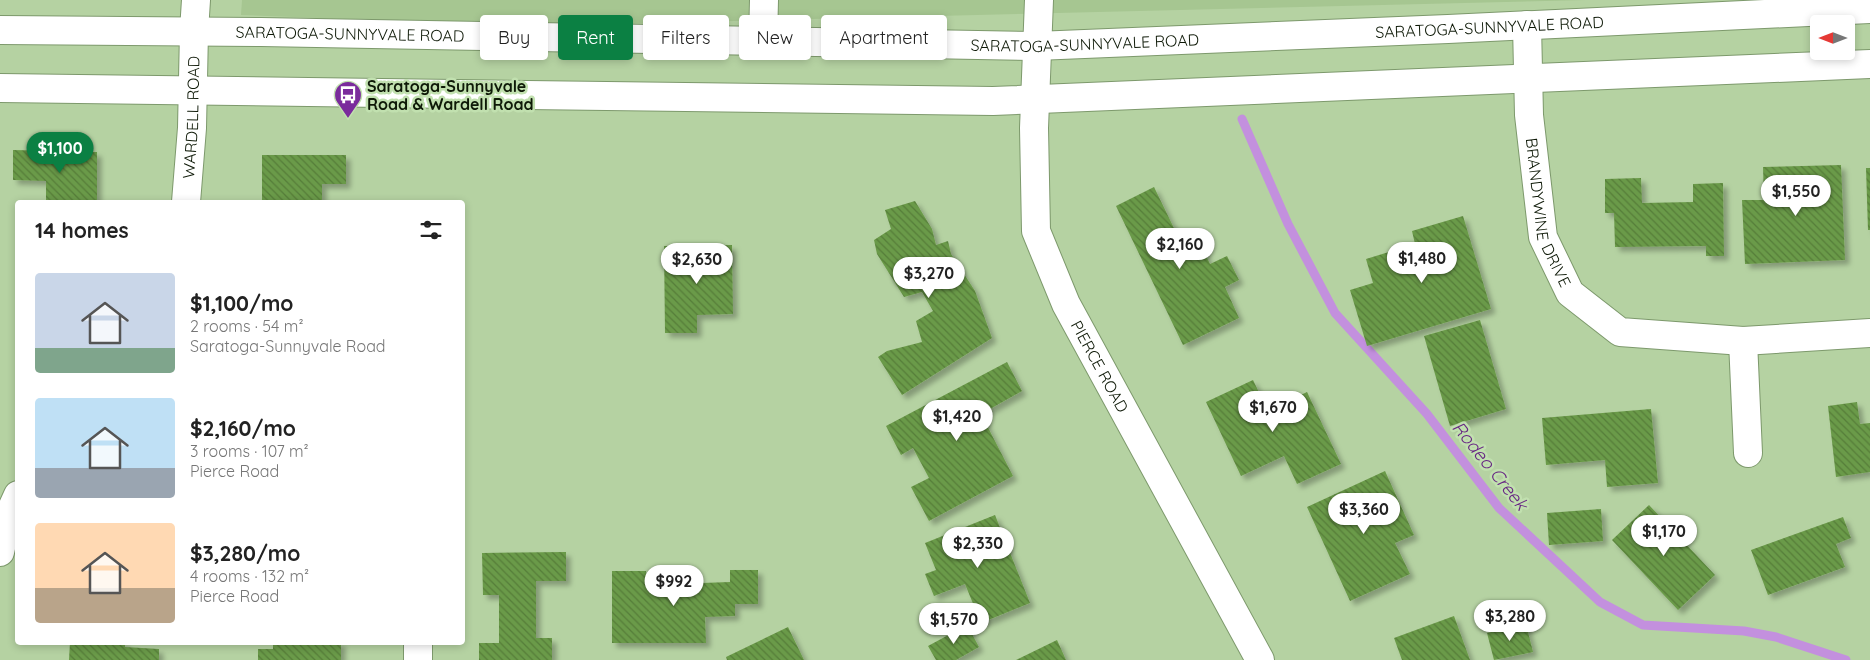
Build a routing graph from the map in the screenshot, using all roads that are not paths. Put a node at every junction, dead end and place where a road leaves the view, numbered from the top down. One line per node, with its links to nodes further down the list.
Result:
1 (196, 0): 8 (main road, WARDELL ROAD)
2 (764, 0): 5 (main road)
3 (1039, 0): 11 (main road, PIERCE ROAD)
4 (1870, 9): 6 (main road, SARATOGA-SUNNYVALE ROAD)
5 (764, 15)
6 (1527, 25): 11 (main road, SARATOGA-SUNNYVALE ROAD); 13 (main road, BRANDYWINE DRIVE)
7 (0, 30): 8 (main road, SARATOGA-SUNNYVALE ROAD)
8 (194, 32): 9 (main road, SARATOGA-SUNNYVALE ROAD); 15 (main road, WARDELL ROAD)
9 (739, 41)
10 (811, 42): 11 (main road, SARATOGA-SUNNYVALE ROAD)
11 (1036, 46): 16 (main road, PIERCE ROAD)
12 (1870, 64): 13 (main road)
13 (1527, 79): 16 (main road); 19 (main road, BRANDYWINE DRIVE)
14 (0, 88): 15 (main road)
15 (193, 89): 16 (main road); 17 (main road, WARDELL ROAD)
16 (1035, 100): 25 (main road, PIERCE ROAD)
17 (186, 200)
18 (1870, 333): 19 (main road, BRANDYWINE DRIVE)
19 (1743, 341): 20 (main road)
20 (1748, 454)
21 (15, 502): 22 (main road)
22 (0, 552)
23 (418, 645): 24 (main road)
24 (418, 660)
25 (1260, 660)

